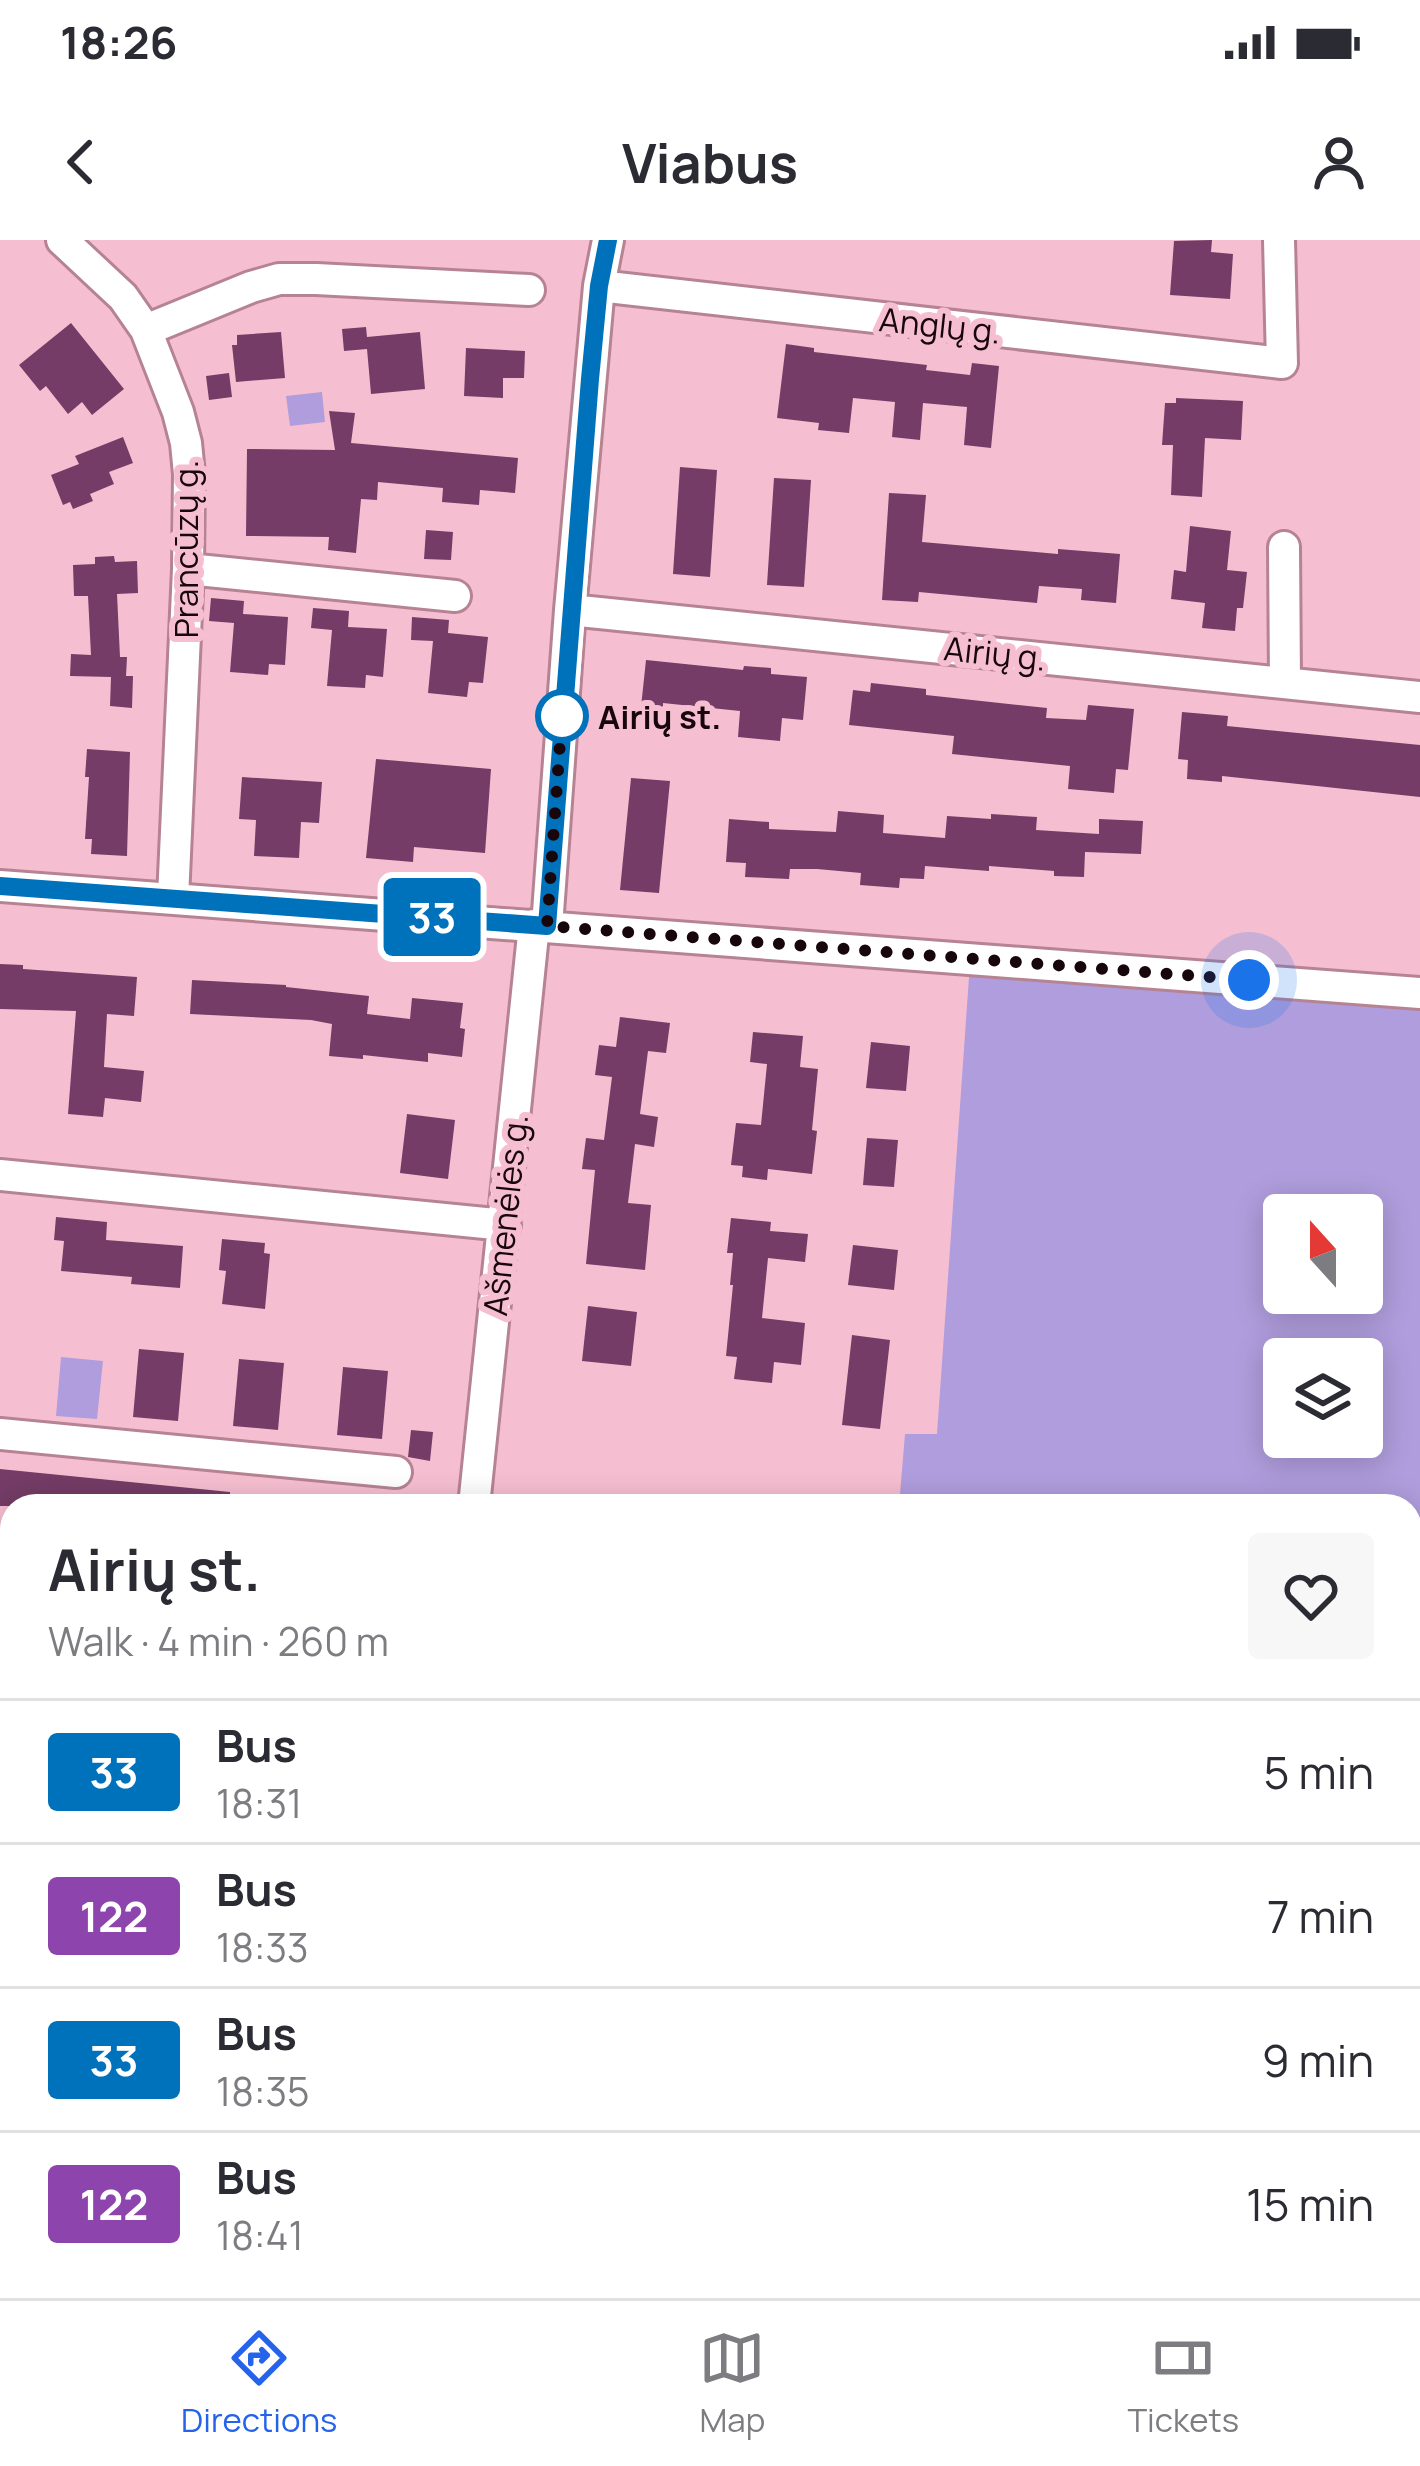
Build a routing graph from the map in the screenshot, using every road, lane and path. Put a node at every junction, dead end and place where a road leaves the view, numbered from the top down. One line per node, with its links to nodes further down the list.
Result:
1 (62, 240): 6 (street, Prancūzų g.)
2 (608, 240): 4 (street, Ašmenėlės g.)
3 (1280, 240): 4 (street, Anglų g.)
4 (599, 286): 10 (street, Ašmenėlės g.)
5 (529, 290): 6 (street)
6 (146, 331): 8 (street, Prancūzų g.)
7 (1284, 548): 11 (street)
8 (188, 569): 9 (street); 14 (street, Prancūzų g.)
9 (455, 596)
10 (570, 610): 11 (street, Airių g.); 15 (street, Ašmenėlės g.)
11 (1285, 682): 12 (street, Airių g.)
12 (1420, 697)
13 (0, 886): 14 (street)
14 (173, 898): 15 (street)
15 (540, 925): 16 (street); 18 (street, Ašmenėlės g.)
16 (1420, 993)
17 (0, 1175): 18 (street)
18 (505, 1225): 21 (street, Ašmenėlės g.)
19 (0, 1434): 20 (street)
20 (396, 1472)
21 (475, 1494)

